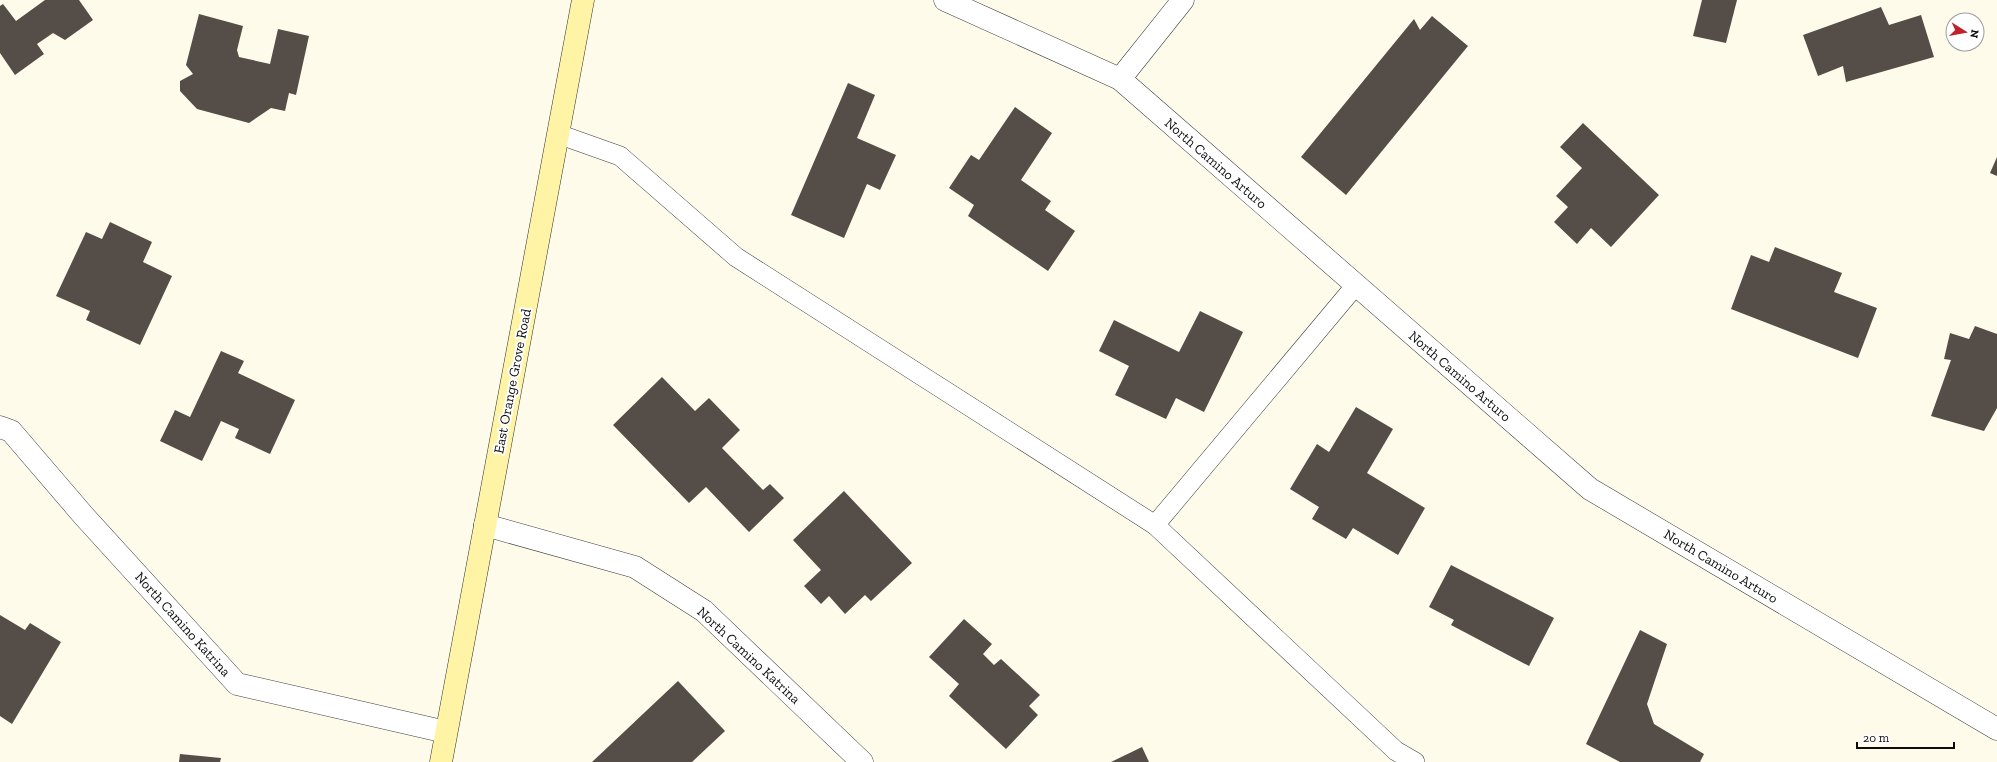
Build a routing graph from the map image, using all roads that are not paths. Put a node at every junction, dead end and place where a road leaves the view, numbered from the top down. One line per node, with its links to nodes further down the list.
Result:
1 (583, 0): 5 (main road, East Orange Grove Road)
2 (945, 0): 4 (street, North Camino Arturo)
3 (1182, 0): 4 (street)
4 (1120, 79): 6 (street, North Camino Arturo)
5 (558, 134): 8 (main road, East Orange Grove Road); 9 (lane)
6 (1356, 286): 9 (lane); 10 (street, North Camino Arturo)
7 (0, 427): 11 (street, North Camino Katrina)
8 (485, 525): 11 (main road, East Orange Grove Road); 13 (street, North Camino Katrina)
9 (1155, 525): 14 (lane)
10 (1997, 729)
11 (446, 732): 12 (main road, East Orange Grove Road)
12 (441, 762)
13 (862, 762)
14 (1415, 762)

